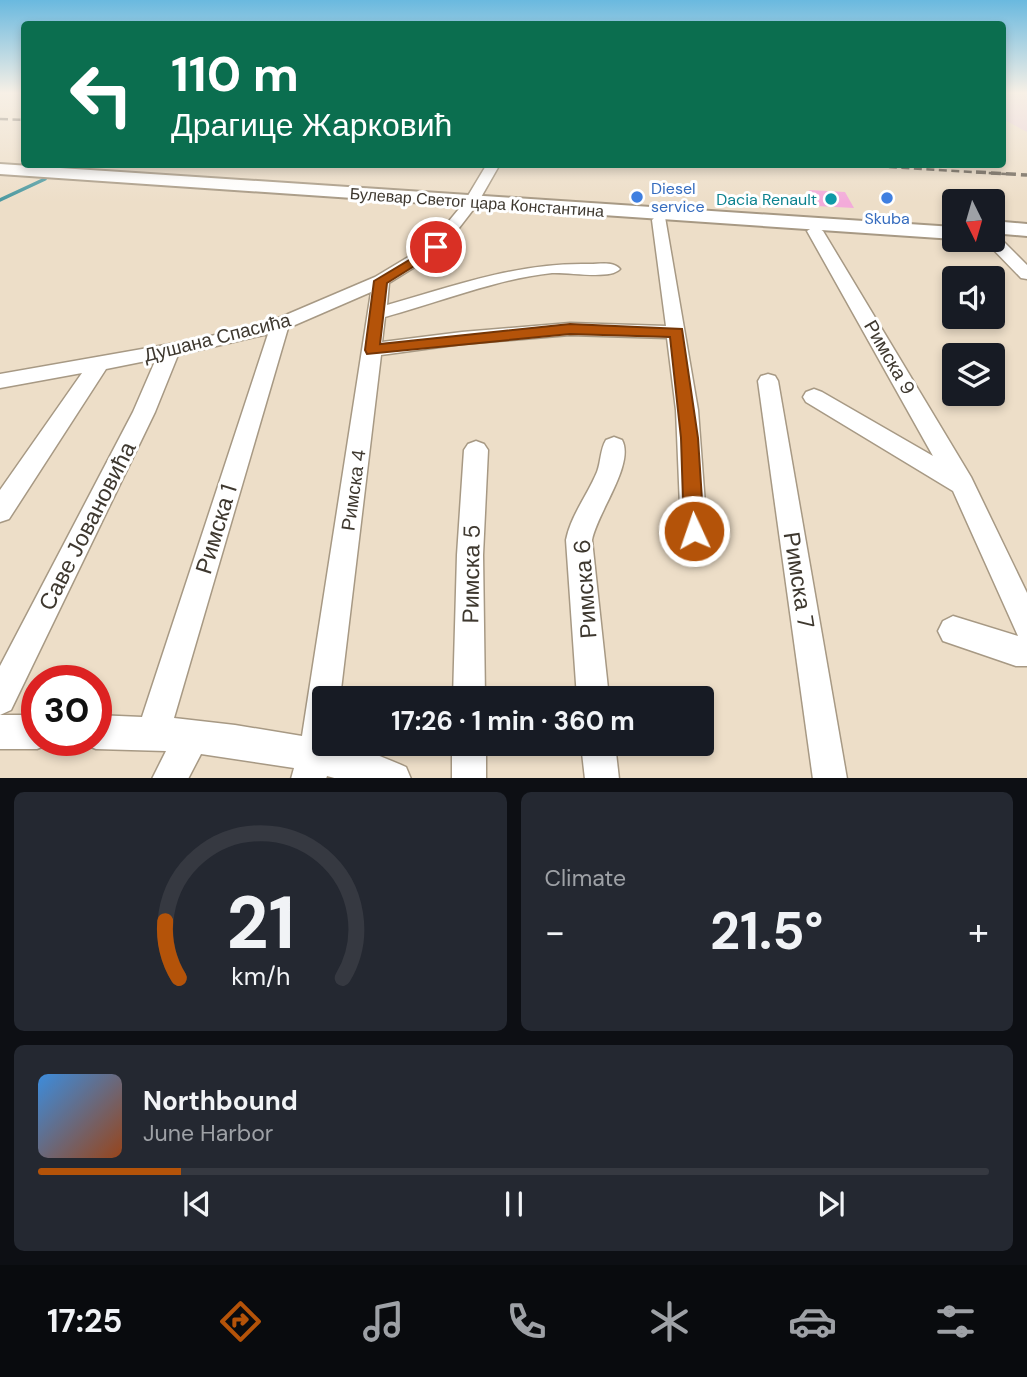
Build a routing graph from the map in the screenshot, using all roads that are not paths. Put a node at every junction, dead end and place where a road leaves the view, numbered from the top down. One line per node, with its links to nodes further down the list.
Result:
1 (0, 162): 2 (main road)
2 (21, 164)
3 (83, 168): 6 (main road, Булевар Светог цара Константина)
4 (492, 168): 6 (street, Душана Спасића)
5 (0, 169): 6 (main road, Булевар Светог цара Константина)
6 (474, 198): 8 (main road, Булевар Светог цара Константина); 12 (main road, Булевар Светог цара Константина); 18 (street, Душана Спасића)
7 (660, 220): 21 (street)
8 (942, 224)
9 (1005, 228): 10 (main road)
10 (1027, 230)
11 (816, 231): 30 (street, Римска 9)
12 (942, 232)
13 (1005, 237): 14 (main road)
14 (1027, 237)
15 (1005, 251): 17 (street)
16 (612, 269): 19 (street)
17 (1027, 274)
18 (381, 281): 19 (street, Римска 4); 20 (street, Душана Спасића)
19 (376, 314): 23 (street, Римска 4)
20 (280, 325): 22 (street, Душана Спасића); 43 (street, Римска 1)
21 (677, 332): 23 (street); 32 (street)
22 (170, 350): 24 (street, Душана Спасића); 39 (street, Саве Јовановића)
23 (372, 350): 36 (street, Римска 4)
24 (100, 362): 25 (street, Душана Спасића); 31 (street)
25 (0, 381)
26 (768, 381): 52 (street, Римска 7)
27 (814, 397): 30 (street)
28 (614, 446): 38 (street, Римска 6)
29 (476, 450): 37 (street, Римска 5)
30 (962, 484): 33 (street, Римска 9)
31 (0, 511)
32 (694, 531)
33 (1027, 625)
34 (953, 631): 35 (street)
35 (1027, 651)
36 (326, 686)
37 (469, 686)
38 (592, 686)
39 (0, 699)
40 (0, 732): 41 (street)
41 (21, 732)
42 (112, 732): 43 (street)
43 (153, 732): 44 (street)
44 (192, 737): 47 (street); 48 (street)
45 (469, 756): 50 (street)
46 (599, 756): 51 (street)
47 (312, 767): 49 (street)
48 (170, 778)
49 (387, 778)
50 (469, 778)
51 (601, 778)
52 (830, 778)

